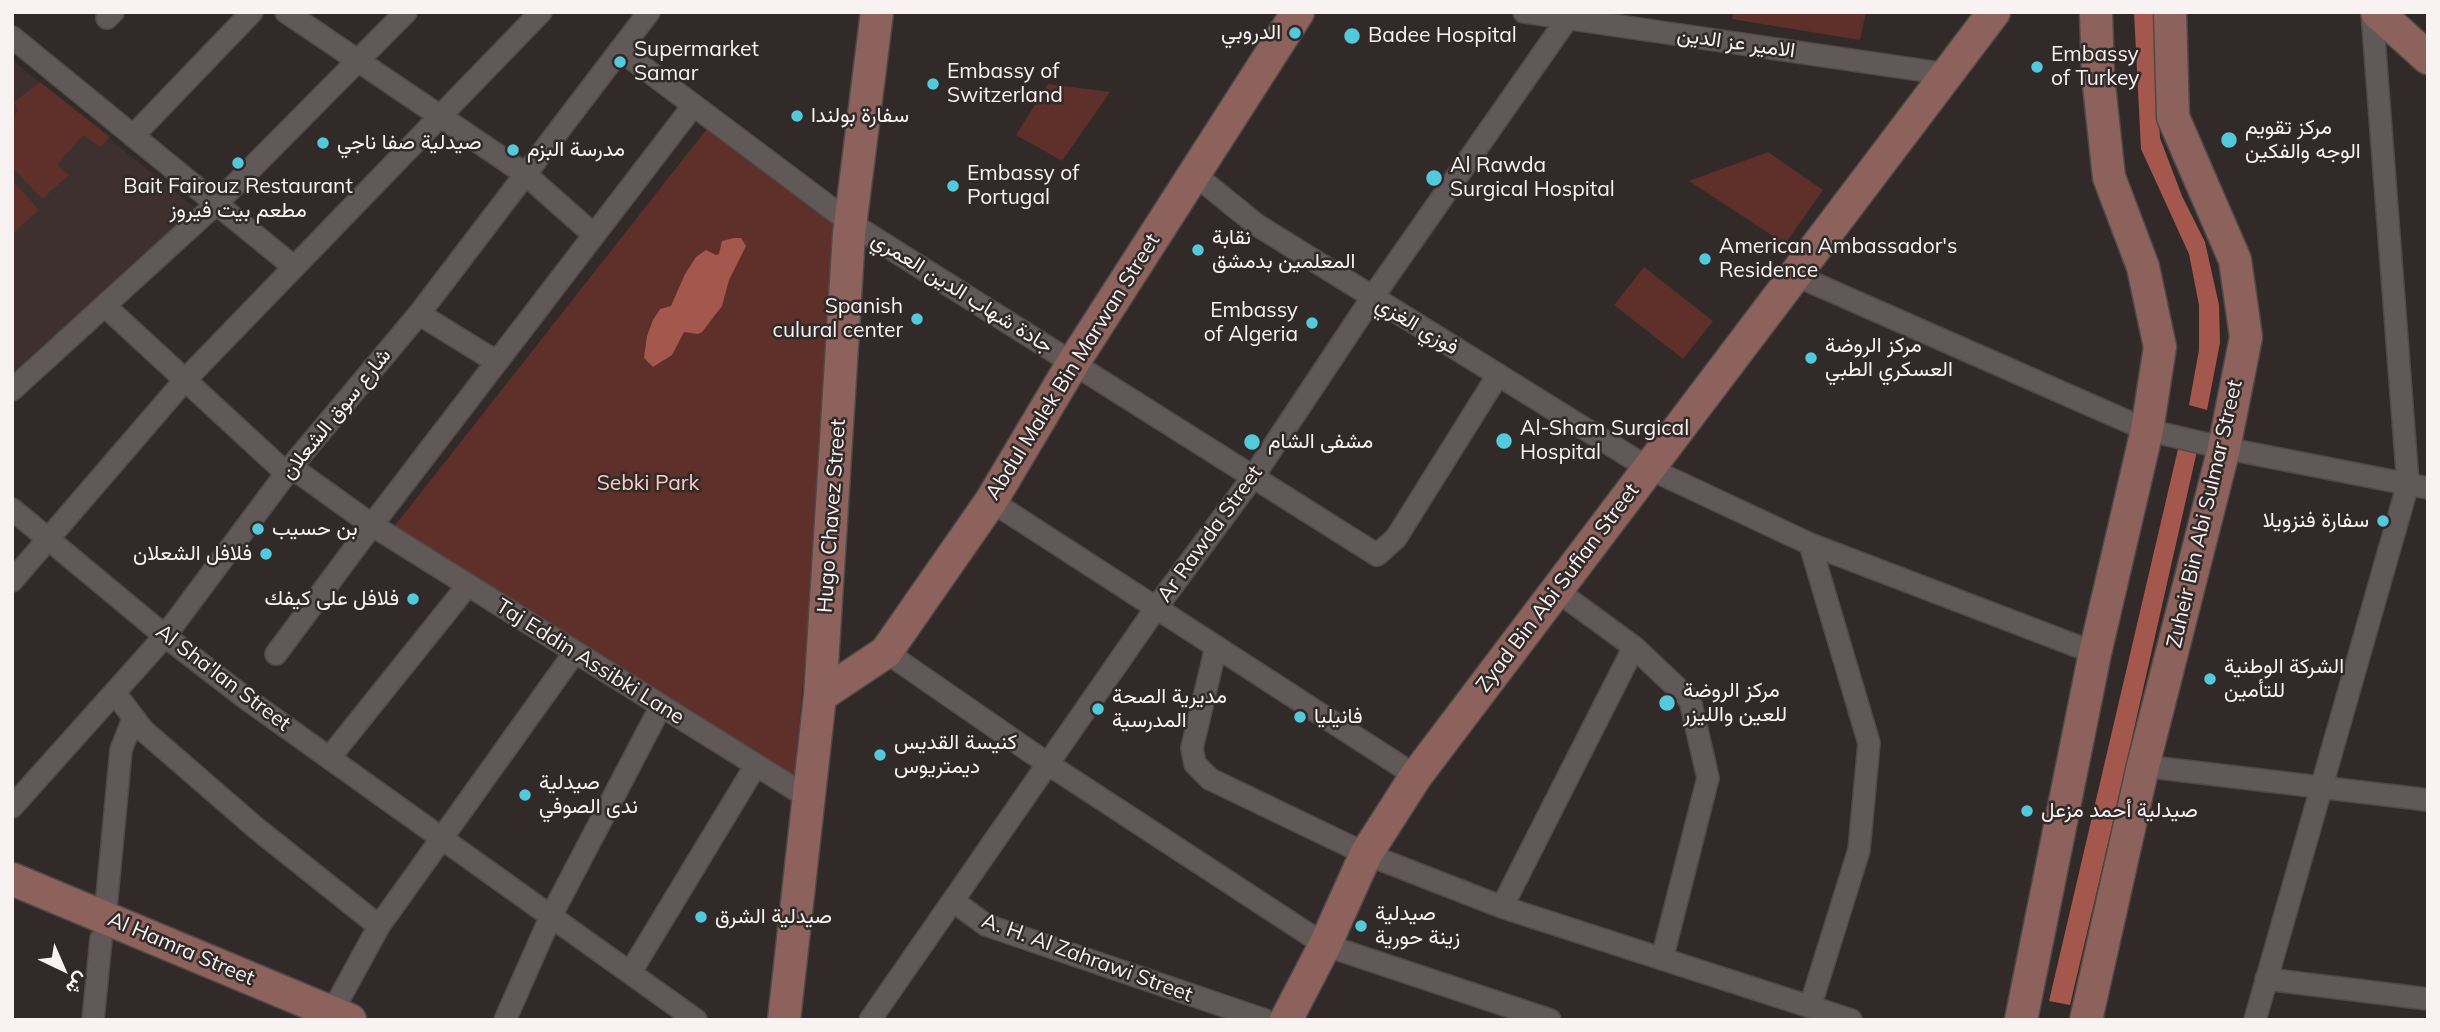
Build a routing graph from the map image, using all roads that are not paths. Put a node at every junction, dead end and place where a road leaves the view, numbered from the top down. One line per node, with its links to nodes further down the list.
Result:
1 (252, 12): 21 (street)
2 (286, 12): 17 (street)
3 (406, 12): 17 (street)
4 (541, 12): 20 (street)
5 (649, 12): 15 (street, شارع سوق الشعلان)
6 (877, 12): 25 (street, Hugo Chavez Street)
7 (1297, 12): 23 (street, Abdul Malek Bin Marwan Street)
8 (1524, 12): 13 (street, الامير عز الدين)
9 (1994, 12): 18 (street, Zyad Bin Abi Sufian Street)
10 (2096, 12): 37 (street)
11 (2170, 12): 38 (street, Zuheir Bin Abi Sulmar Street)
12 (2375, 12): 16 (street); 42 (street)
13 (1569, 16): 18 (street, الامير عز الدين); 29 (street, Ar Rawda Street)
14 (12, 37): 21 (street)
15 (620, 50): 19 (street, جادة شهاب الدين العمري); 22 (street, شارع سوق الشعلان)
16 (2428, 58)
17 (358, 61): 20 (street); 24 (street)
18 (1947, 74): 28 (street, Zyad Bin Abi Sufian Street)
19 (693, 106): 25 (street, جادة شهاب الدين العمري); 26 (street)
20 (440, 116): 22 (street); 27 (street)
21 (134, 136): 24 (street)
22 (524, 173): 26 (street); 31 (street, شارع سوق الشعلان)
23 (1194, 174): 29 (street, فوزي الغزي); 33 (street, Abdul Malek Bin Marwan Street)
24 (216, 204): 27 (street); 30 (street)
25 (852, 224): 33 (street, جادة شهاب الدين العمري); 60 (street, Hugo Chavez Street)
26 (594, 235): 32 (street)
27 (294, 267): 35 (street)
28 (1795, 275): 37 (street); 39 (street, Zyad Bin Abi Sufian Street)
29 (1372, 298): 34 (street, فوزي الغزي); 41 (street, Ar Rawda Street)
30 (105, 306): 35 (street, Taj Eddin Assibki Lane); 36 (street)
31 (419, 314): 32 (street); 40 (street, شارع سوق الشعلان)
32 (497, 362): 45 (street)
33 (1073, 363): 41 (street, جادة شهاب الدين العمري); 43 (street, Abdul Malek Bin Marwan Street)
34 (1498, 375): 39 (street, فوزي الغزي); 41 (street, جادة شهاب الدين العمري)
35 (185, 380): 40 (street, Taj Eddin Assibki Lane); 46 (street)
36 (12, 390)
37 (2147, 430): 38 (street); 57 (street)
38 (2224, 448): 42 (street); 66 (street, Zuheir Bin Abi Sulmar Street)
39 (1648, 468): 47 (street, فوزي الغزي); 50 (street, Zyad Bin Abi Sufian Street)
40 (289, 470): 45 (street, Taj Eddin Assibki Lane); 52 (street, شارع سوق الشعلان)
41 (1253, 477): 51 (street, Ar Rawda Street)
42 (2418, 486): 68 (street)
43 (991, 500): 51 (street); 56 (street, Abdul Malek Bin Marwan Street)
44 (12, 509): 46 (street, Al Sha'lan Street)
45 (372, 525): 49 (street, Taj Eddin Assibki Lane); 58 (street)
46 (48, 539): 48 (street); 52 (street, Al Sha'lan Street)
47 (1810, 544): 57 (street, فوزي الغزي); 86 (street)
48 (12, 581)
49 (468, 585): 55 (street, Taj Eddin Assibki Lane); 63 (street)
50 (1556, 590): 54 (street); 67 (street, Zyad Bin Abi Sufian Street)
51 (1156, 608): 53 (street); 64 (street, Ar Rawda Street)
52 (165, 636): 59 (street, شارع سوق الشعلان); 63 (street, Al Sha'lan Street)
53 (1216, 647): 67 (street); 73 (street)
54 (1634, 647): 77 (street); 82 (street)
55 (575, 652): 61 (street, Taj Eddin Assibki Lane); 72 (street)
56 (886, 652): 60 (street, Abdul Malek Bin Marwan Street); 64 (street)
57 (2095, 653): 98 (street)
58 (276, 654)
59 (115, 693): 62 (street); 71 (street, شارع سوق الشعلان)
60 (820, 696): 69 (street, Hugo Chavez Street)
61 (661, 706): 65 (street, Taj Eddin Assibki Lane); 78 (street)
62 (132, 719): 79 (street); 80 (street)
63 (330, 757): 72 (street, Al Sha'lan Street)
64 (1048, 764): 76 (street, Ar Rawda Street); 81 (street)
65 (756, 765): 69 (street, Taj Eddin Assibki Lane); 83 (street)
66 (2143, 766): 68 (street); 99 (street, Zuheir Bin Abi Sulmar Street)
67 (1416, 776): 73 (street, Zyad Bin Abi Sufian Street)
68 (2321, 788): 70 (street); 84 (street)
69 (809, 798): 92 (street, Hugo Chavez Street)
70 (2428, 800)
71 (12, 807)
72 (441, 838): 78 (street, Al Sha'lan Street); 79 (street)
73 (1366, 854): 77 (street); 81 (street, Zyad Bin Abi Sufian Street)
74 (12, 879): 80 (street, Al Hamra Street)
75 (12, 901): 80 (street, Al Hamra Street)
76 (953, 901): 93 (street, Ar Rawda Street); 94 (street, A. H. Al Zahrawi Street)
77 (1502, 907): 82 (street)
78 (551, 916): 83 (street, Al Sha'lan Street); 90 (street)
79 (379, 926): 87 (street)
80 (103, 928): 87 (street, Al Hamra Street); 88 (street); 89 (street, Al Hamra Street)
81 (1325, 945): 95 (street, Zyad Bin Abi Sufian Street); 96 (street)
82 (1662, 960): 86 (street)
83 (630, 973): 91 (street, Al Sha'lan Street)
84 (2266, 979): 85 (street); 100 (street)
85 (2428, 999)
86 (1810, 1007): 97 (street)
87 (341, 1016)
88 (93, 1020)
89 (297, 1020)
90 (505, 1020)
91 (695, 1020)
92 (784, 1020)
93 (870, 1020)
94 (1265, 1020)
95 (1286, 1020)
96 (1550, 1020)
97 (1851, 1020)
98 (2021, 1020)
99 (2086, 1020)
100 (2255, 1020)

